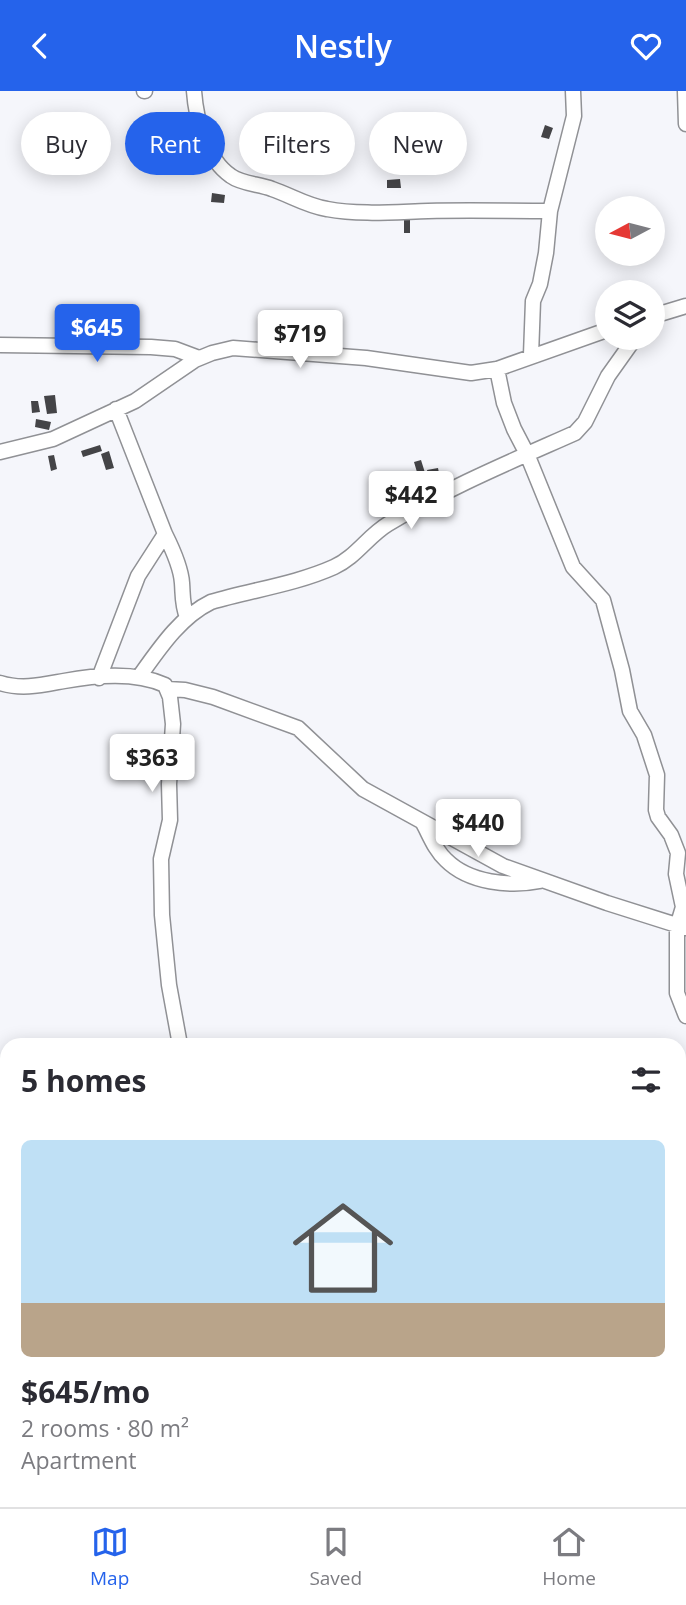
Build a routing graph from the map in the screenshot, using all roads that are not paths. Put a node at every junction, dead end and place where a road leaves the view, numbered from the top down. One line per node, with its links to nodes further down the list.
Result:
1 (194, 91): 5 (street)
2 (573, 91): 5 (street)
3 (685, 91): 4 (street)
4 (686, 124)
5 (550, 211): 11 (street)
6 (686, 306): 7 (street)
7 (665, 312)
8 (595, 334): 11 (street)
9 (0, 345): 12 (street)
10 (626, 350): 16 (street)
11 (531, 355): 13 (street)
12 (199, 358): 13 (street); 14 (street)
13 (497, 369): 16 (street)
14 (116, 409): 15 (street); 17 (street)
15 (0, 452)
16 (527, 454): 18 (street); 25 (street)
17 (165, 534): 18 (street); 20 (street)
18 (187, 617): 19 (street)
19 (139, 677): 20 (street); 22 (street)
20 (99, 678): 21 (street)
21 (0, 683)
22 (167, 689): 23 (street); 27 (street)
23 (423, 823): 24 (street); 24 (street)
24 (541, 880): 25 (street)
25 (681, 927): 26 (street)
26 (686, 1016)
27 (179, 1038)
28 (686, 1237): 29 (street)
29 (686, 1262)

